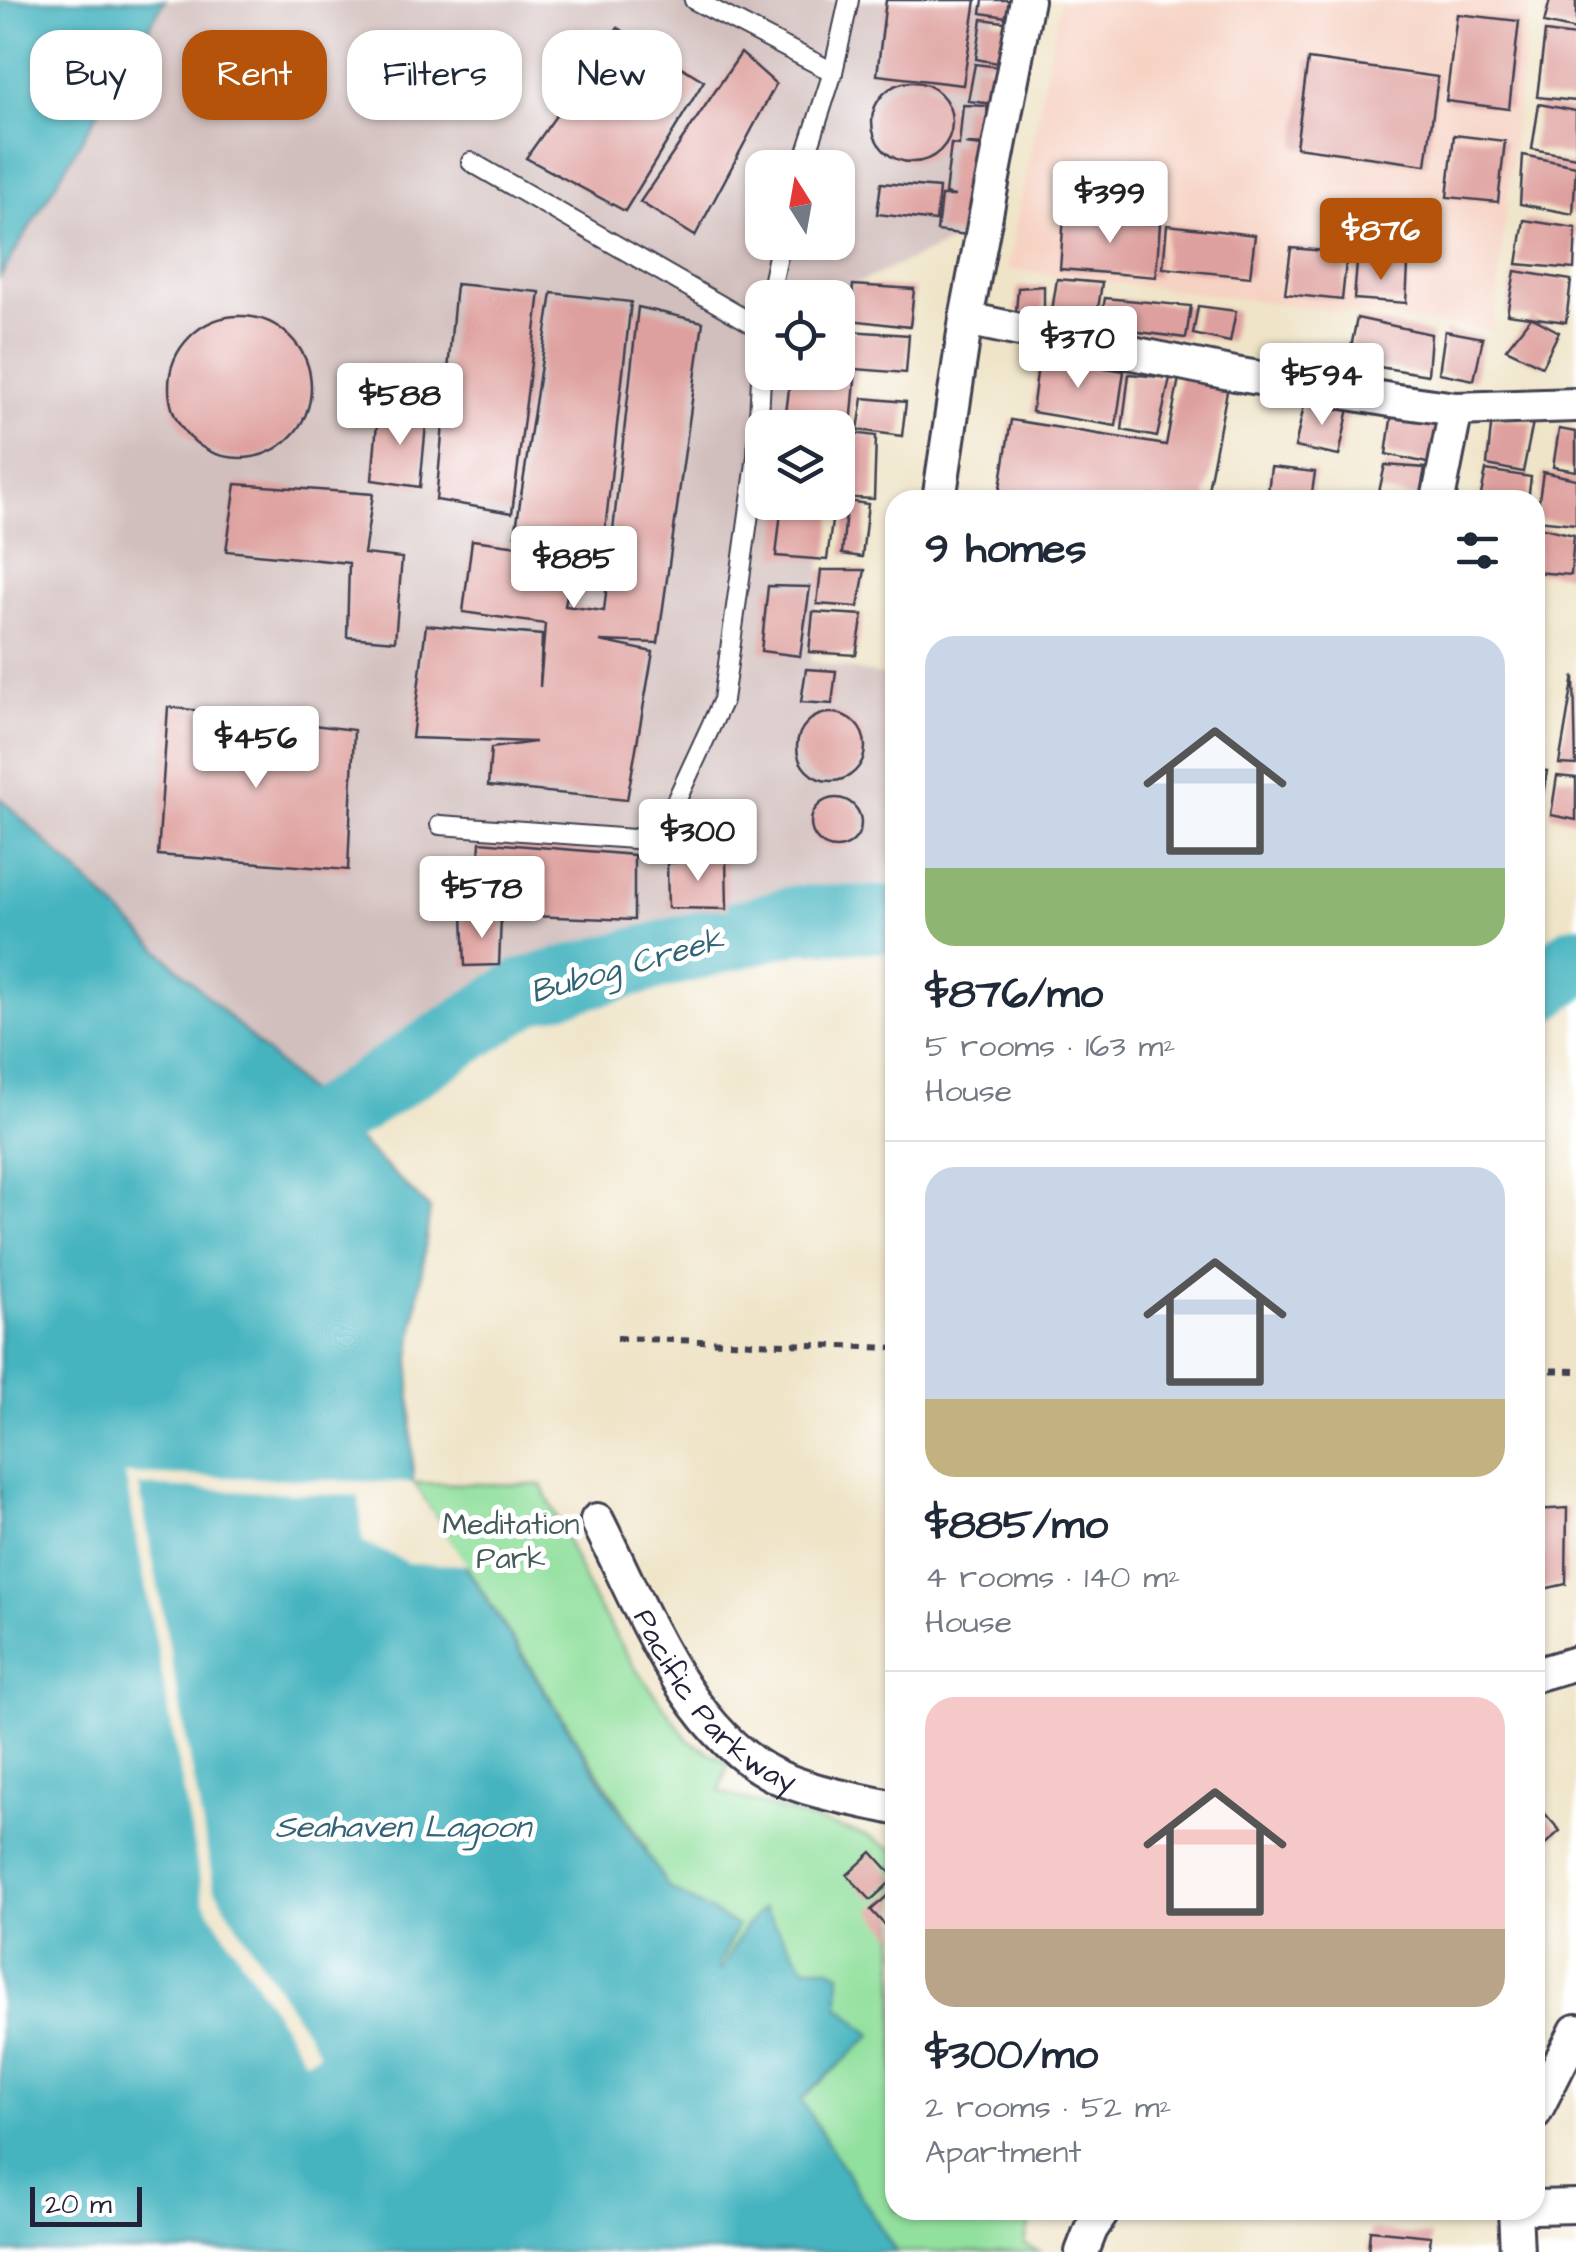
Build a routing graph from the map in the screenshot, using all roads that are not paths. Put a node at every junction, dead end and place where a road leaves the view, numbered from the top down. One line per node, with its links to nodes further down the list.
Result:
1 (694, 0): 4 (lane)
2 (850, 0): 4 (lane)
3 (1027, 0): 8 (street)
4 (833, 72): 5 (lane)
5 (808, 150)
6 (472, 162): 7 (lane)
7 (745, 319)
8 (966, 319): 11 (street); 12 (street)
9 (760, 390): 14 (lane)
10 (1576, 406): 11 (street)
11 (1456, 409): 13 (street)
12 (940, 490)
13 (1440, 490)
14 (440, 825)
15 (597, 1520): 18 (street, Pacific Parkway)
16 (1576, 1663): 17 (street)
17 (1545, 1672)
18 (885, 1805)
19 (1576, 2030): 20 (street)
20 (1545, 2092)
21 (1576, 2206): 22 (street)
22 (1545, 2207)
23 (1097, 2220): 25 (street)
24 (1515, 2220): 26 (street)
25 (1082, 2252)
26 (1517, 2252)

